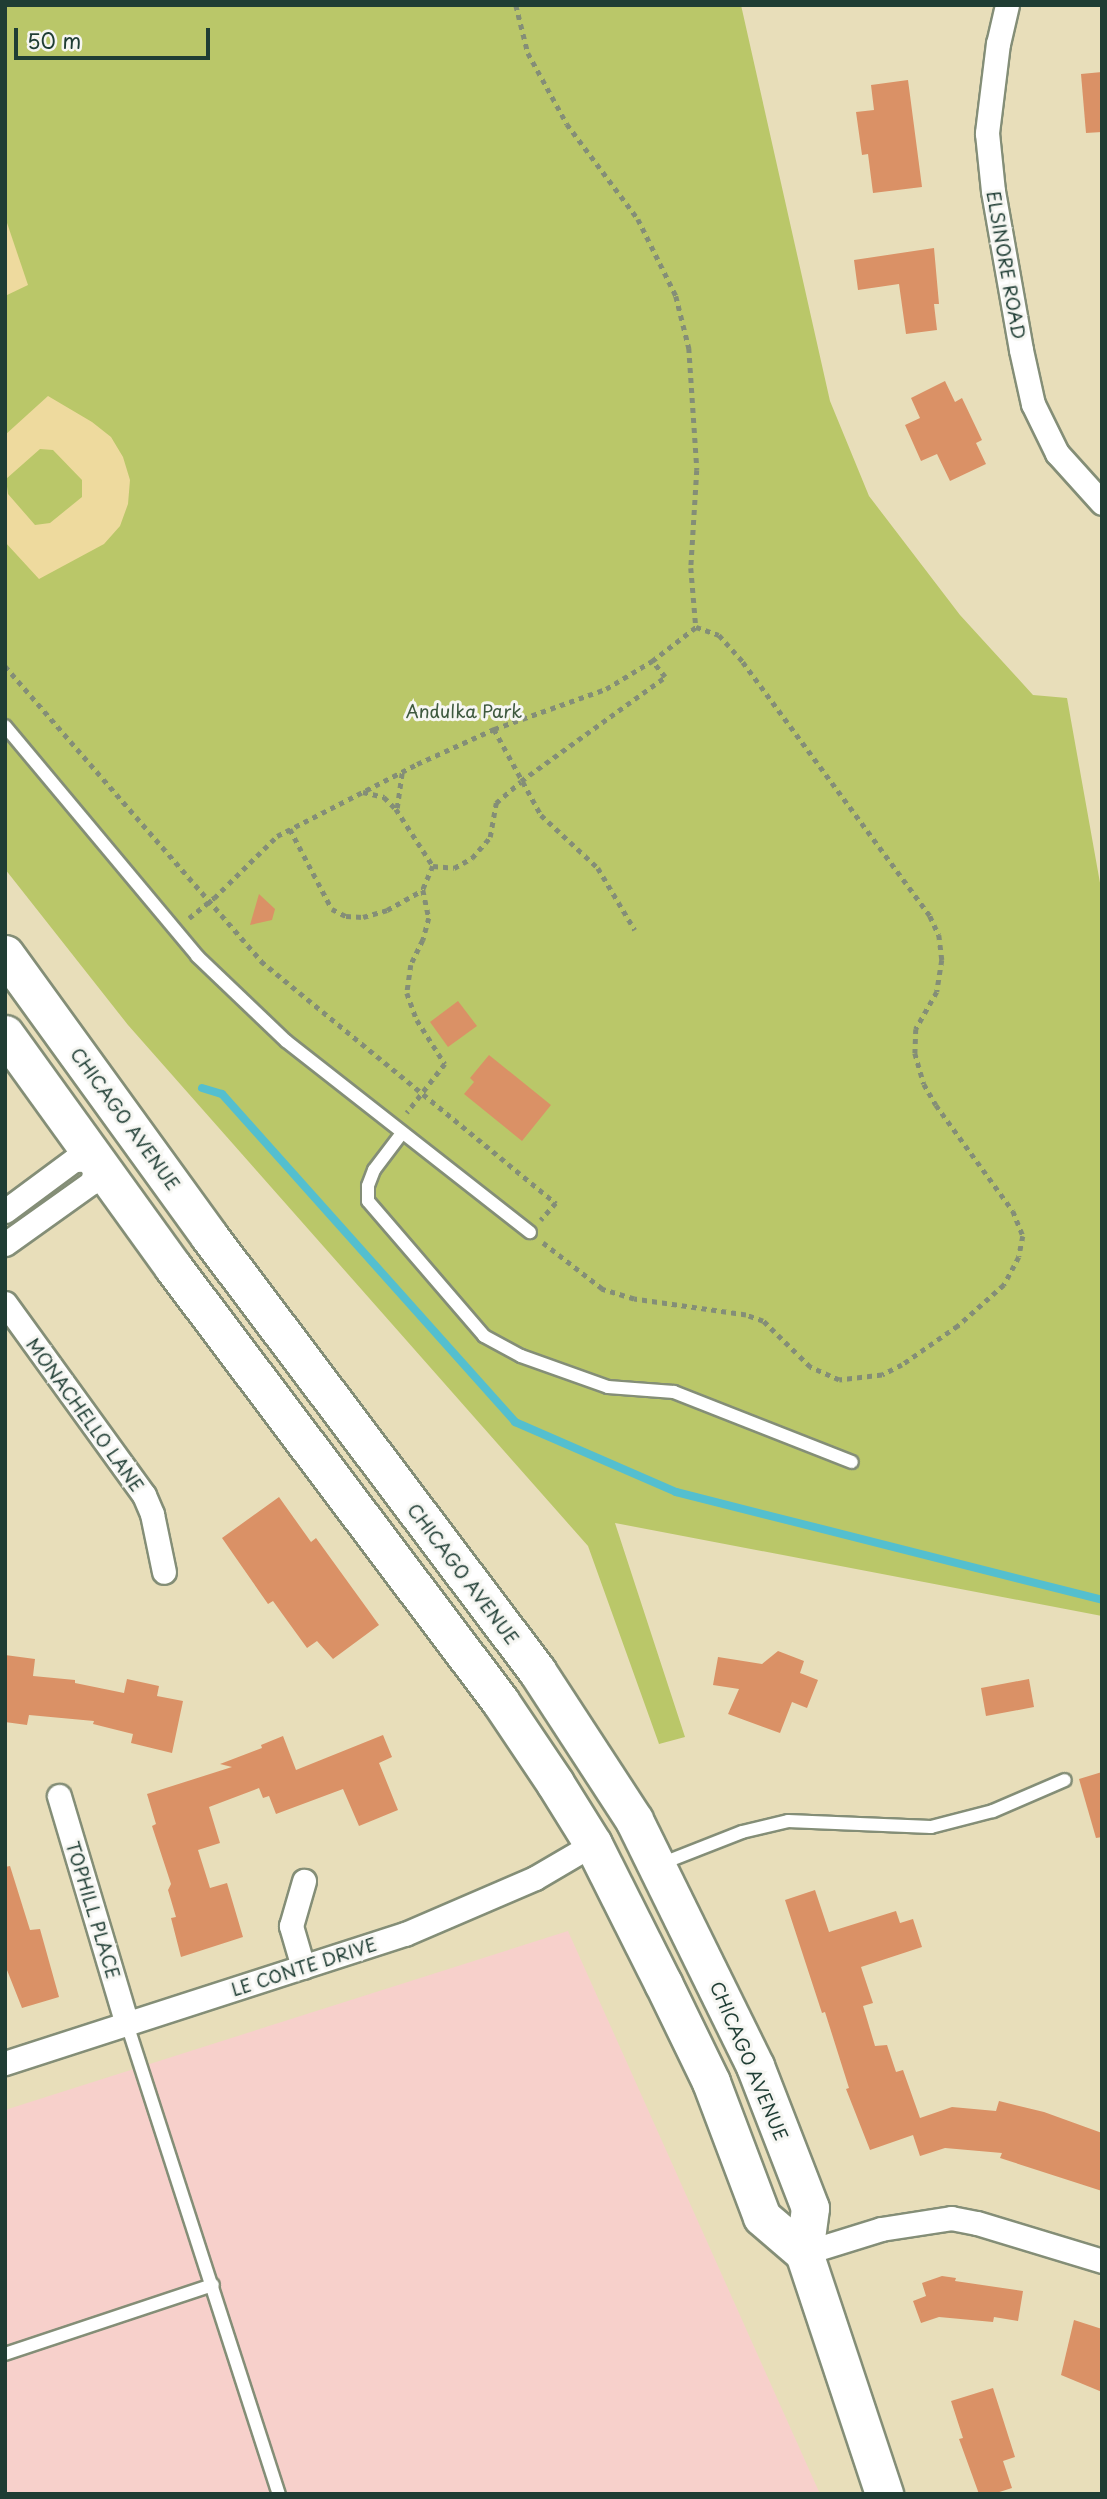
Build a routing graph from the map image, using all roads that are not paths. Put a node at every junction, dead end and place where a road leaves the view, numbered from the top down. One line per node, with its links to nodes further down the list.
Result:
1 (1007, 5): 2 (street, ELSINORE ROAD)
2 (1102, 503)
3 (5, 726): 6 (lane)
4 (5, 954): 14 (main road, CHICAGO AVENUE)
5 (5, 1034): 7 (main road)
6 (399, 1130): 9 (lane); 12 (lane)
7 (97, 1160): 8 (street); 10 (street); 17 (main road)
8 (5, 1211)
9 (530, 1232)
10 (5, 1244)
11 (5, 1304): 13 (street, MONACHELLO LANE)
12 (852, 1462)
13 (164, 1572)
14 (594, 1756): 17 (main road); 18 (main road, CHICAGO AVENUE)
15 (1065, 1780): 18 (lane)
16 (59, 1796): 22 (street, TOPHILL PLACE)
17 (593, 1844): 20 (street, LE CONTE DRIVE); 21 (main road); 24 (main road)
18 (658, 1866): 21 (main road, CHICAGO AVENUE)
19 (304, 1881): 20 (street)
20 (303, 1967): 22 (street, LE CONTE DRIVE)
21 (725, 2002): 24 (main road, CHICAGO AVENUE)
22 (127, 2024): 23 (street, LE CONTE DRIVE); 26 (lane)
23 (5, 2063)
24 (804, 2253): 25 (street); 29 (main road, CHICAGO AVENUE)
25 (1102, 2260)
26 (213, 2285): 27 (lane); 28 (lane)
27 (5, 2354)
28 (279, 2494)
29 (884, 2494)

